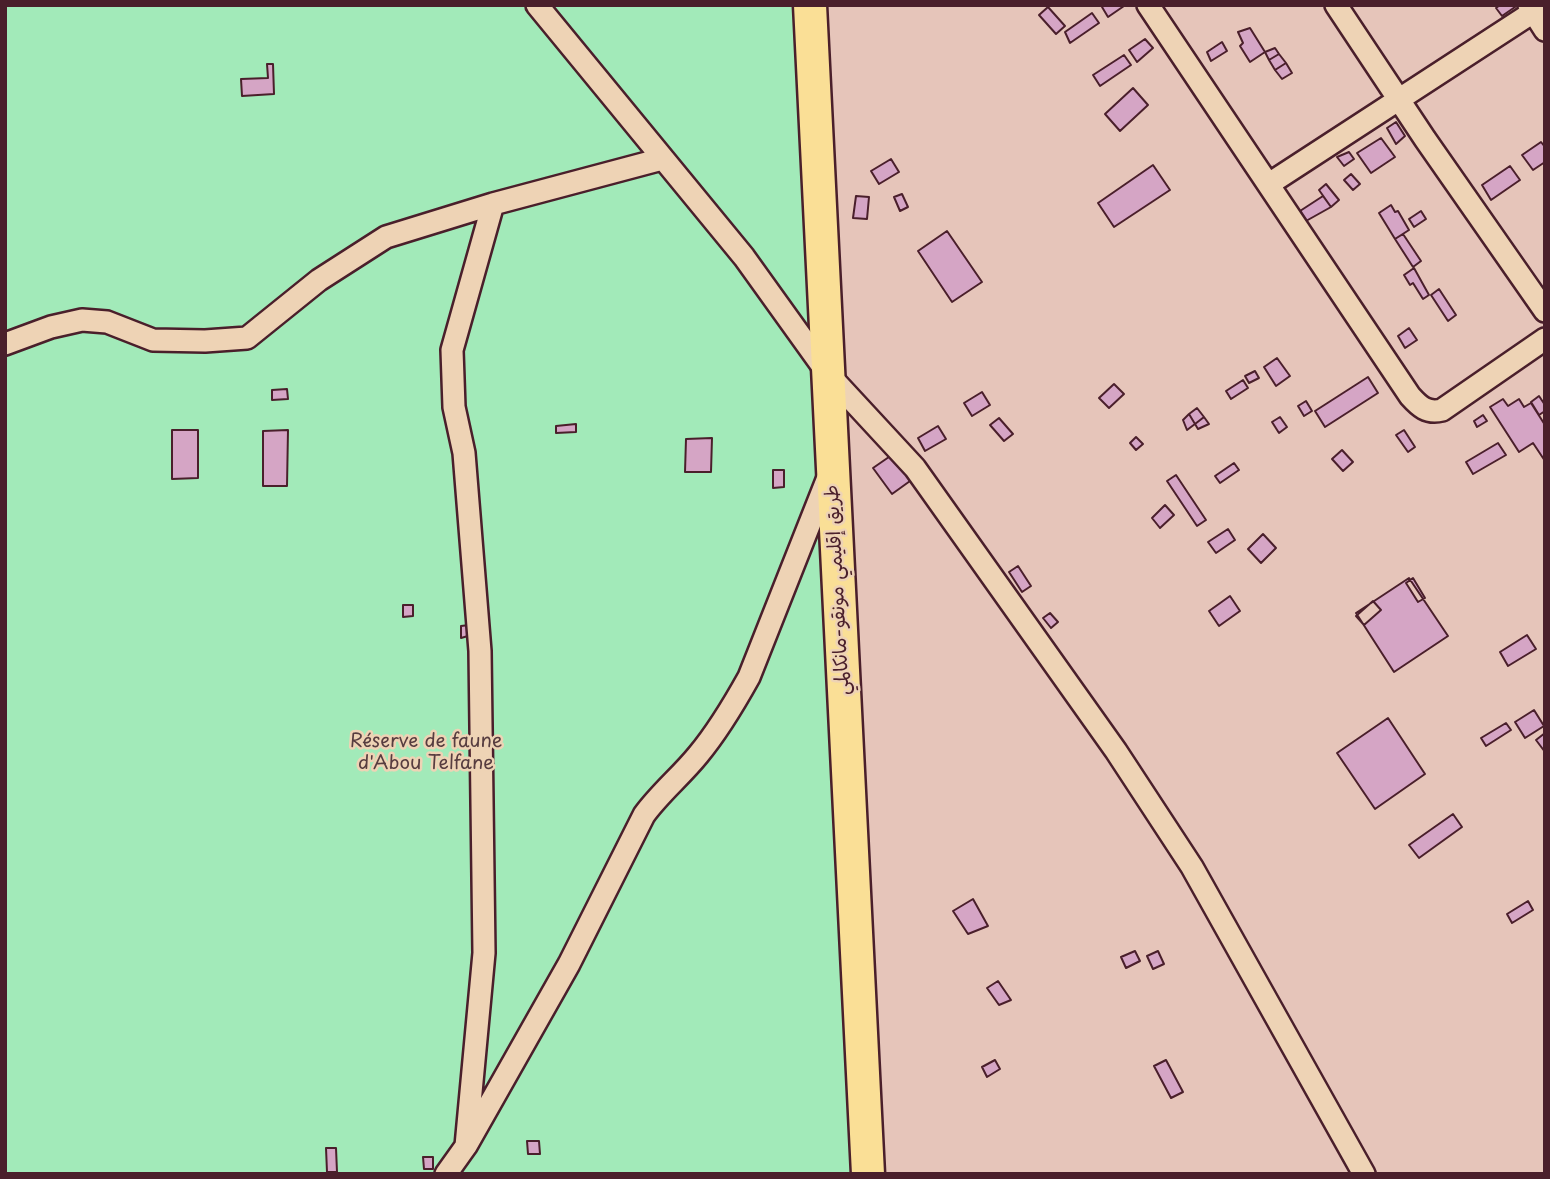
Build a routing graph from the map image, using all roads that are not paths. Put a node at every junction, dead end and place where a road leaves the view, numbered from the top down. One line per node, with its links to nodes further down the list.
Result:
1 (537, 5): 7 (street)
2 (810, 5): 13 (highway, طريق إقليمي مونقو-مانكالمي)
3 (1148, 5): 8 (street)
4 (1336, 5): 6 (street)
5 (1538, 13): 6 (street)
6 (1399, 100): 8 (street); 10 (street)
7 (662, 159): 9 (street); 13 (street)
8 (1269, 184): 11 (street)
9 (493, 204): 12 (street); 15 (street)
10 (1545, 311)
11 (1545, 339)
12 (5, 344)
13 (828, 374): 14 (highway, طريق إقليمي مونقو-مانكالمي); 18 (street)
14 (832, 466): 15 (street); 17 (highway, طريق إقليمي مونقو-مانكالمي)
15 (466, 1146): 16 (street)
16 (446, 1174)
17 (868, 1174)
18 (1364, 1174)

